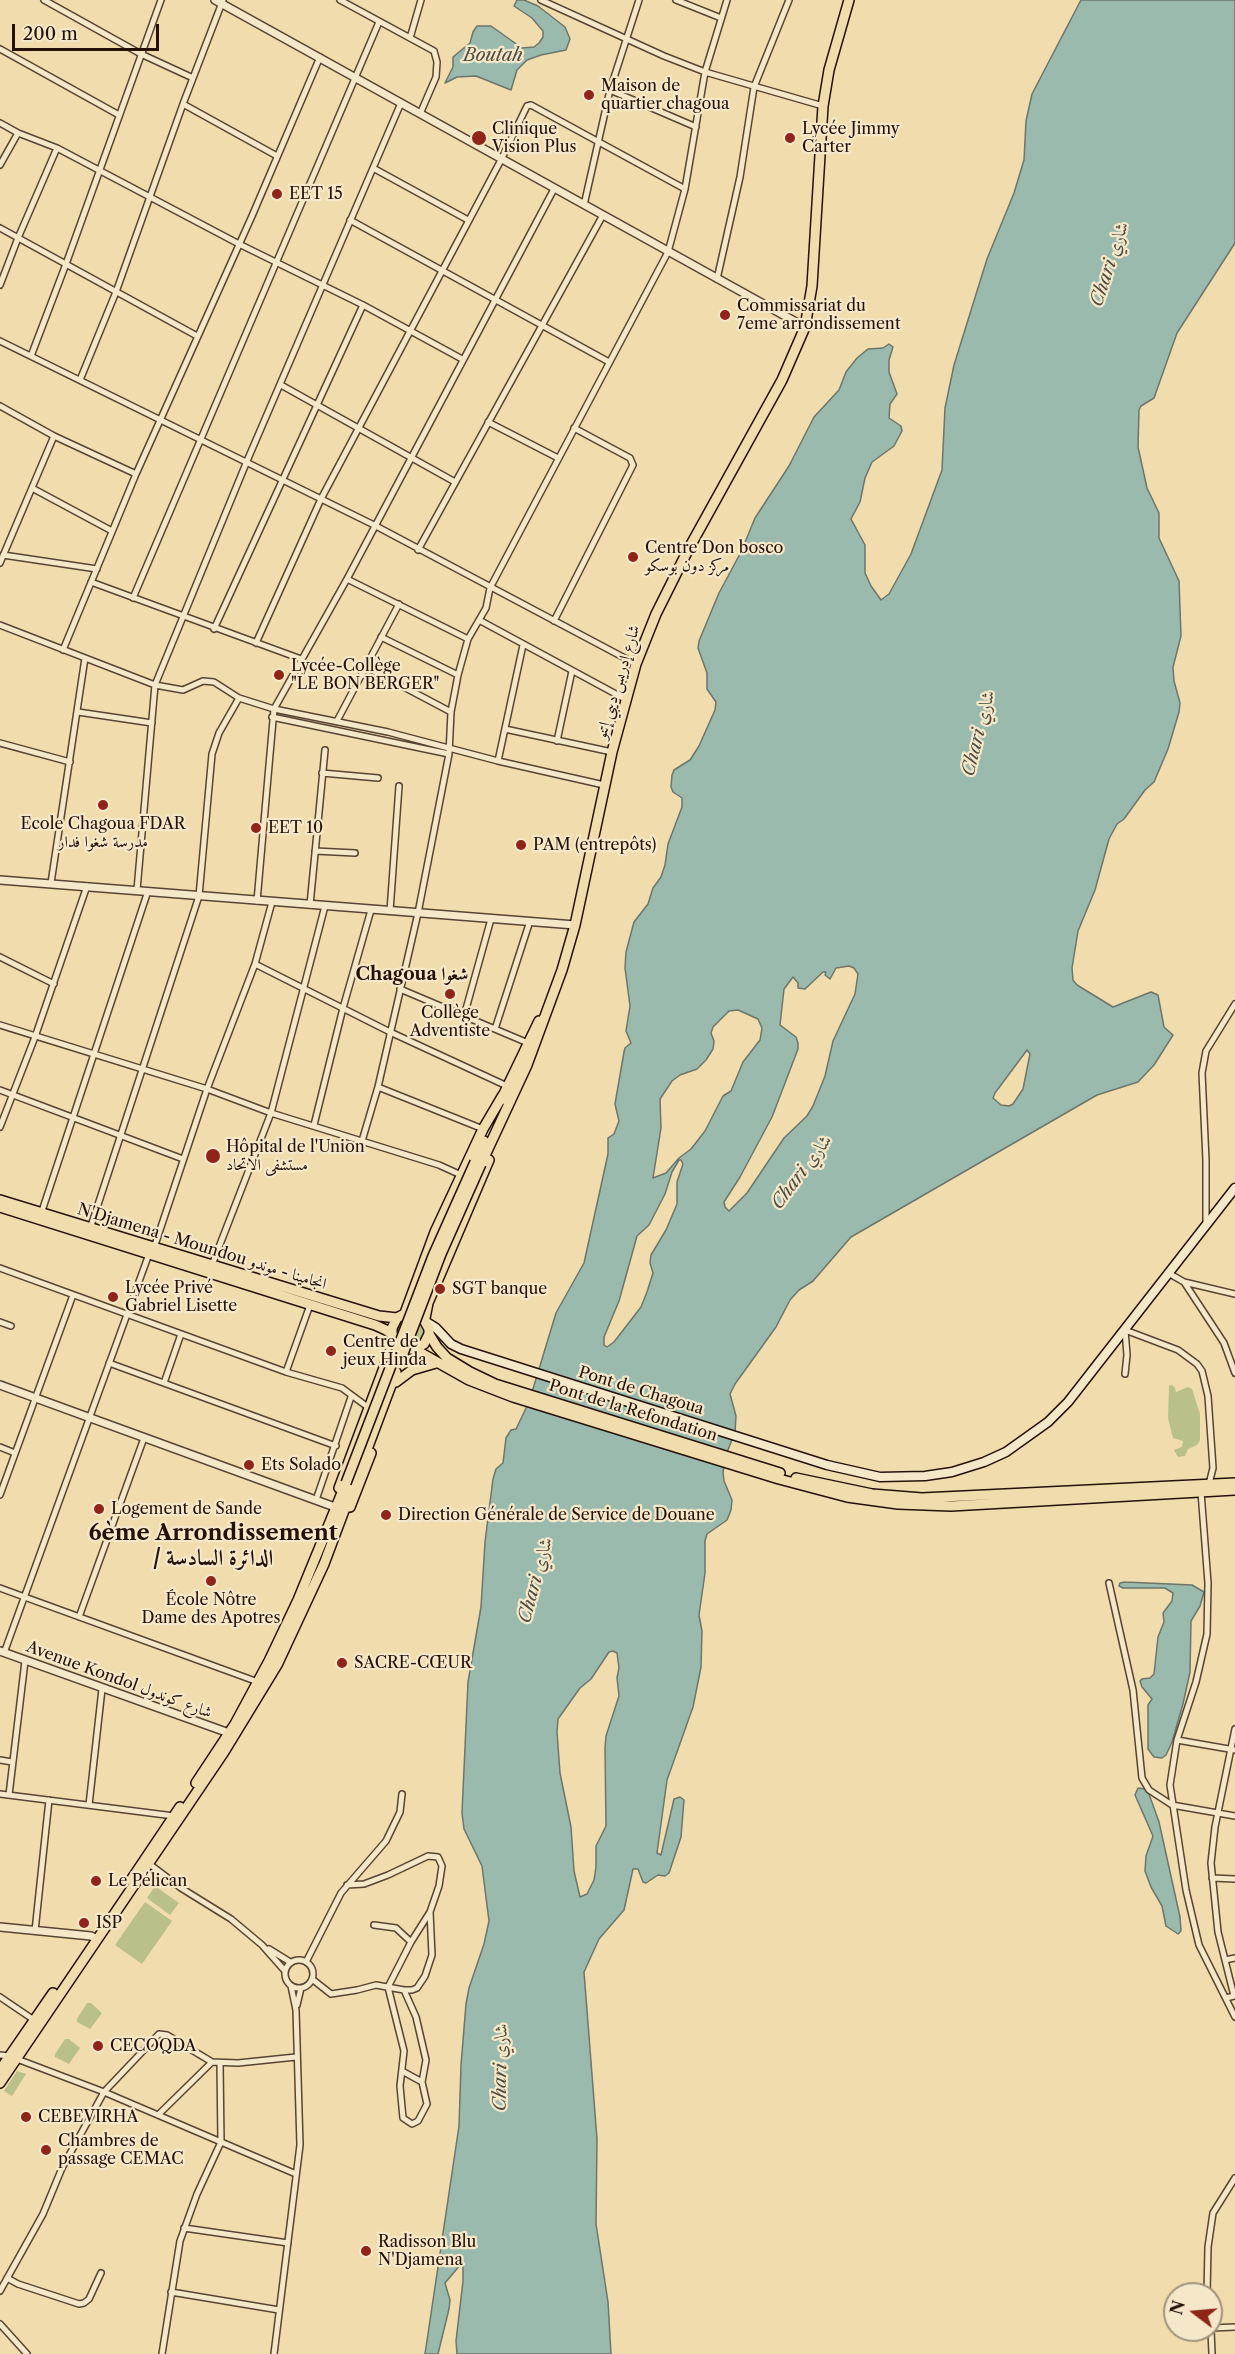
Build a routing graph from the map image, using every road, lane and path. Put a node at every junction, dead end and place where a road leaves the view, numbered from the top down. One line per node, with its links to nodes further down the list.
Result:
1 (44, 0): 17 (street)
2 (161, 0): 17 (street)
3 (340, 0): 13 (street)
4 (422, 0): 14 (street)
5 (541, 0): 15 (street)
6 (639, 0): 15 (street)
7 (679, 0): 12 (street)
8 (727, 0): 12 (street)
9 (789, 0): 22 (street)
10 (849, 0): 26 (main road, شارع إدريس ديبي إتنو)
11 (220, 1): 18 (street); 21 (street)
12 (721, 18): 19 (street)
13 (379, 22): 14 (street); 20 (street)
14 (410, 38): 27 (street)
15 (626, 38): 19 (street); 23 (street)
16 (0, 49): 28 (street)
17 (141, 54): 21 (street); 28 (street)
18 (320, 57): 20 (street); 34 (street)
19 (705, 72): 22 (street); 30 (street)
20 (355, 77): 24 (street); 50 (street)
21 (194, 78): 25 (street)
22 (754, 87): 26 (street); 53 (street)
23 (610, 90): 30 (street); 32 (street)
24 (401, 103): 27 (street); 37 (street)
25 (183, 104): 34 (street); 41 (street)
26 (823, 106): 60 (main road, شارع إدريس ديبي إتنو)
27 (420, 114): 35 (street)
28 (119, 116): 38 (street)
29 (0, 123): 31 (street)
30 (696, 127): 40 (street)
31 (18, 133): 33 (street); 36 (street)
32 (599, 143): 35 (street); 40 (street); 42 (street)
33 (57, 148): 38 (street); 47 (street)
34 (277, 156): 48 (street)
35 (501, 160): 39 (street); 45 (street)
36 (0, 165)
37 (373, 168): 44 (street); 45 (street)
38 (99, 170): 41 (street); 51 (street)
39 (554, 189): 42 (street); 57 (street)
40 (685, 189): 49 (street)
41 (150, 197): 48 (street); 56 (street)
42 (584, 205): 43 (street)
43 (603, 215): 49 (street); 59 (street)
44 (350, 220): 52 (street); 55 (street)
45 (468, 220): 52 (street)
46 (0, 228): 47 (street)
47 (18, 238): 51 (street); 54 (street)
48 (239, 244): 50 (street); 62 (street)
49 (668, 252): 53 (street); 66 (street)
50 (276, 262): 55 (street); 76 (street)
51 (66, 264): 56 (street); 64 (street)
52 (442, 271): 57 (street); 61 (street)
53 (717, 279): 60 (street)
54 (0, 285)
55 (322, 285): 58 (street); 68 (street)
56 (116, 292): 62 (street); 67 (street)
57 (495, 299): 59 (street); 65 (street)
58 (363, 305): 61 (street); 69 (street)
59 (542, 327): 66 (street); 72 (street)
60 (804, 327): 108 (main road, شارع إدريس ديبي إتنو)
61 (409, 331): 65 (street); 73 (street)
62 (197, 336): 71 (street)
63 (0, 341): 64 (street)
64 (31, 356): 67 (street)
65 (462, 359): 77 (street)
66 (609, 362): 74 (street)
67 (80, 380): 71 (street)
68 (281, 385): 69 (street); 79 (street)
69 (319, 405): 73 (street); 81 (street)
70 (0, 406): 75 (street)
71 (160, 419): 76 (street); 80 (street)
72 (488, 422): 78 (street); 82 (street)
73 (359, 428): 77 (street); 84 (street)
74 (574, 428): 78 (street); 98 (street)
75 (54, 436): 80 (street); 83 (street)
76 (202, 440): 79 (street); 94 (street)
77 (410, 457): 82 (street); 85 (street)
78 (558, 458): 93 (street)
79 (246, 461): 81 (street); 96 (street)
80 (136, 474): 86 (street)
81 (283, 479): 84 (street); 100 (street)
82 (455, 482): 87 (street)
83 (32, 488): 86 (street); 88 (street)
84 (321, 499): 85 (street); 103 (street)
85 (374, 525): 87 (street); 91 (street)
86 (112, 531): 90 (street)
87 (418, 550): 93 (street)
88 (3, 555): 89 (street); 90 (street)
89 (0, 563)
90 (97, 569): 92 (street)
91 (347, 579): 95 (street); 107 (street)
92 (91, 582): 94 (street); 105 (street)
93 (490, 588): 97 (street); 98 (street)
94 (133, 598): 96 (street)
95 (399, 604): 101 (street); 102 (street)
96 (182, 617): 100 (street); 112 (street)
97 (479, 620): 102 (street); 104 (street)
98 (554, 621): 108 (street)
99 (0, 625): 105 (street)
100 (214, 629): 103 (street)
101 (381, 637): 109 (street); 111 (street)
102 (468, 639): 111 (street)
103 (256, 643): 107 (street)
104 (523, 645): 110 (street); 121 (street)
105 (63, 650): 106 (street)
106 (85, 658): 112 (street); 116 (street)
107 (301, 659): 115 (street)
108 (636, 664): 114 (main road, شارع إدريس ديبي إتنو)
109 (366, 667): 117 (street); 119 (street)
110 (572, 671): 114 (street); 124 (street)
111 (458, 675): 117 (street)
112 (155, 685): 113 (street); 120 (street)
113 (239, 698): 115 (street); 143 (street)
114 (625, 699): 128 (main road, شارع إدريس ديبي إتنو)
115 (274, 709): 118 (street); 119 (street)
116 (78, 712): 120 (street); 131 (street)
117 (451, 712): 126 (street)
118 (272, 717): 123 (street); 144 (street)
119 (337, 721): 122 (street)
120 (152, 723): 141 (street)
121 (505, 729): 124 (street); 130 (street)
122 (388, 732): 123 (street); 126 (street)
123 (386, 740): 129 (street)
124 (557, 741): 128 (street)
125 (0, 743): 131 (street)
126 (450, 747): 129 (street); 130 (street)
127 (325, 750): 132 (street)
128 (612, 752): 134 (main road, شارع إدريس ديبي إتنو)
129 (449, 754): 150 (street)
130 (498, 761): 134 (street)
131 (70, 762): 139 (street)
132 (322, 773): 133 (street); 136 (street)
133 (378, 778)
134 (604, 785): 153 (main road, شارع إدريس ديبي إتنو)
135 (399, 786): 149 (street)
136 (315, 851): 137 (street); 146 (street)
137 (355, 854)
138 (0, 880): 139 (street)
139 (51, 884): 140 (street)
140 (87, 886): 141 (street); 156 (street)
141 (137, 890): 142 (street)
142 (148, 891): 143 (street); 168 (street)
143 (198, 896): 144 (street); 169 (street)
144 (257, 901): 145 (street)
145 (272, 902): 146 (street); 155 (street)
146 (310, 904): 147 (street)
147 (325, 906): 148 (street); 157 (street)
148 (371, 910): 149 (street); 161 (street)
149 (390, 911): 150 (street)
150 (418, 913): 151 (street); 158 (street)
151 (491, 919): 152 (street); 162 (street)
152 (530, 921): 153 (street); 164 (street)
153 (575, 925): 159 (main road, شارع إدريس ديبي إتنو)
154 (0, 957): 156 (street)
155 (255, 964): 157 (street); 171 (street)
156 (54, 984): 166 (street)
157 (304, 989): 161 (street); 175 (street)
158 (400, 989): 162 (street); 165 (street)
159 (550, 1003): 167 (main road, شارع إدريس ديبي إتنو); 173 (main road, شارع إدريس ديبي إتنو)
160 (1235, 1004): 188 (street)
161 (343, 1008): 165 (street); 177 (street)
162 (464, 1016): 164 (street)
163 (0, 1025): 166 (street)
164 (495, 1029): 167 (street)
165 (390, 1032): 170 (street); 173 (street)
166 (35, 1037): 168 (street); 174 (street)
167 (528, 1043): 173 (main road, شارع إدريس ديبي إتنو)
168 (94, 1054): 169 (street); 176 (street)
169 (142, 1069): 171 (street); 180 (street)
170 (378, 1087): 179 (street); 181 (street)
171 (207, 1089): 175 (street); 182 (street)
172 (0, 1090): 174 (street)
173 (507, 1093): 179 (main road); 200 (main road); 227 (main road, شارع إدريس ديبي إتنو, bridge)
174 (12, 1094): 176 (street); 178 (street)
175 (272, 1113): 177 (street); 191 (street)
176 (72, 1117): 180 (street); 187 (street)
177 (314, 1125): 181 (street)
178 (0, 1127)
179 (483, 1129): 183 (main road)
180 (120, 1135): 182 (street); 189 (street)
181 (362, 1141): 183 (street)
182 (183, 1159): 190 (street)
183 (461, 1175): 199 (main road)
184 (1234, 1189): 188 (main road, Pont de Chagoua)
185 (0, 1200): 187 (main road, N'Djamena - Moundou انجامينا - موندو)
186 (0, 1207): 190 (main road, N'Djamena - Moundou انجامينا - موندو)
187 (41, 1214): 189 (main road, N'Djamena - Moundou انجامينا - موندو)
188 (1206, 1225): 193 (main road, Pont de Chagoua)
189 (90, 1229): 190 (main road, N'Djamena - Moundou انجامينا - موندو)
190 (151, 1251): 191 (main road, N'Djamena - Moundou انجامينا - موندو); 197 (main road, N'Djamena - Moundou انجامينا - موندو); 198 (street)
191 (212, 1265): 199 (main road, N'Djamena - Moundou انجامينا - موندو)
192 (0, 1268): 196 (street)
193 (1170, 1274): 194 (street); 203 (main road, Pont de Chagoua)
194 (1184, 1282): 195 (street); 211 (street)
195 (1235, 1294)
196 (73, 1295): 198 (street); 218 (street)
197 (310, 1305): 206 (main road, N'Djamena - Moundou انجامينا - موندو); 210 (street)
198 (127, 1314): 204 (street); 208 (street)
199 (401, 1315): 200 (main road); 206 (main road)
200 (427, 1321): 203 (main road, Pont de Chagoua); 205 (main road)
201 (0, 1322): 202 (street)
202 (11, 1326)
203 (1125, 1330): 212 (street); 228 (street)
204 (181, 1334): 210 (street); 214 (street)
205 (429, 1334): 207 (main road); 216 (main road)
206 (393, 1337): 207 (main road); 219 (main road)
207 (412, 1350): 209 (main road); 213 (main road)
208 (109, 1363): 214 (street); 220 (street)
209 (436, 1363): 213 (main road); 216 (main road)
210 (286, 1372): 217 (street)
211 (1235, 1373)
212 (1125, 1374)
213 (396, 1382): 235 (main road)
214 (164, 1383): 222 (street)
215 (0, 1385): 218 (street)
216 (514, 1393): 225 (main road, Pont de la Refondation)
217 (351, 1397): 219 (street); 222 (street)
218 (36, 1398): 220 (street); 224 (street)
219 (369, 1408): 233 (main road)
220 (89, 1418): 221 (street); 238 (street)
221 (144, 1438): 232 (street); 239 (street)
222 (336, 1446): 232 (street)
223 (0, 1447): 224 (street)
224 (15, 1453): 231 (street)
225 (741, 1464): 228 (main road); 230 (main road)
226 (1235, 1483): 228 (main road)
227 (349, 1484): 234 (main road); 235 (main road)
228 (1209, 1484)
229 (1235, 1490): 230 (main road)
230 (1200, 1492): 246 (street)
231 (0, 1495)
232 (316, 1500): 233 (street)
233 (332, 1506): 234 (main road)
234 (319, 1553): 242 (main road)
235 (324, 1564): 259 (main road)
236 (1109, 1583): 255 (street)
237 (0, 1588): 238 (street)
238 (24, 1598): 239 (street); 240 (street)
239 (79, 1617): 242 (street)
240 (2, 1652): 241 (street, Avenue Kondol شارع كوندول)
241 (25, 1661): 243 (street, Avenue Kondol شارع كوندول); 249 (street)
242 (258, 1682): 245 (main road)
243 (102, 1689): 245 (street, Avenue Kondol شارع كوندول); 254 (street)
244 (1235, 1729): 247 (street)
245 (229, 1733): 257 (main road)
246 (1177, 1740): 247 (street); 255 (street)
247 (1233, 1750): 256 (street)
248 (0, 1760): 249 (street)
249 (12, 1762): 252 (street)
250 (0, 1794): 252 (street)
251 (402, 1794): 262 (street)
252 (9, 1795): 253 (street)
253 (49, 1800): 254 (street); 266 (street)
254 (89, 1805): 257 (street)
255 (1172, 1805): 256 (street); 282 (street)
256 (1218, 1813): 258 (street); 260 (street)
257 (174, 1816): 259 (main road)
258 (1235, 1816)
259 (147, 1862): 267 (main road); 269 (street)
260 (1212, 1878): 261 (street); 271 (street)
261 (1235, 1879)
262 (347, 1885): 263 (street); 273 (street)
263 (430, 1912): 268 (street); 280 (street)
264 (374, 1925): 268 (street)
265 (0, 1927): 266 (street)
266 (35, 1931): 267 (street)
267 (94, 1938): 285 (main road); 286 (main road)
268 (411, 1942): 278 (street)
269 (262, 1945): 272 (street); 274 (street)
270 (1235, 1958): 271 (street)
271 (1225, 1960): 282 (street)
272 (290, 1962): 273 (street); 274 (street)
273 (306, 1962): 275 (street)
274 (285, 1971): 276 (street)
275 (312, 1979): 277 (street); 279 (street)
276 (291, 1986): 277 (street); 283 (street)
277 (303, 1987): 279 (street); 283 (street)
278 (388, 1987): 279 (street); 280 (street); 291 (street)
279 (320, 1988)
280 (404, 1990): 292 (street)
281 (0, 1997): 285 (street)
282 (1226, 1998): 284 (street)
283 (296, 2010): 287 (street)
284 (1235, 2017)
285 (34, 2020): 286 (main road)
286 (9, 2057): 290 (main road); 293 (main road); 294 (street)
287 (296, 2057): 289 (street); 297 (street)
288 (212, 2062): 289 (street); 294 (street); 295 (street)
289 (220, 2063): 296 (street)
290 (0, 2070)
291 (402, 2071): 292 (street); 292 (street)
292 (422, 2082)
293 (0, 2083)
294 (104, 2092): 295 (street); 302 (street)
295 (158, 2115): 296 (street)
296 (221, 2142): 297 (street); 299 (street)
297 (296, 2174): 300 (street)
298 (1235, 2178): 303 (street)
299 (184, 2228): 300 (street); 305 (street)
300 (288, 2243): 306 (street)
301 (101, 2273): 302 (street)
302 (7, 2278): 304 (street)
303 (1208, 2282)
304 (0, 2291)
305 (171, 2292): 306 (street); 309 (street)
306 (279, 2310): 310 (street)
307 (0, 2324): 308 (street)
308 (27, 2354)
309 (162, 2354)
310 (274, 2354)

